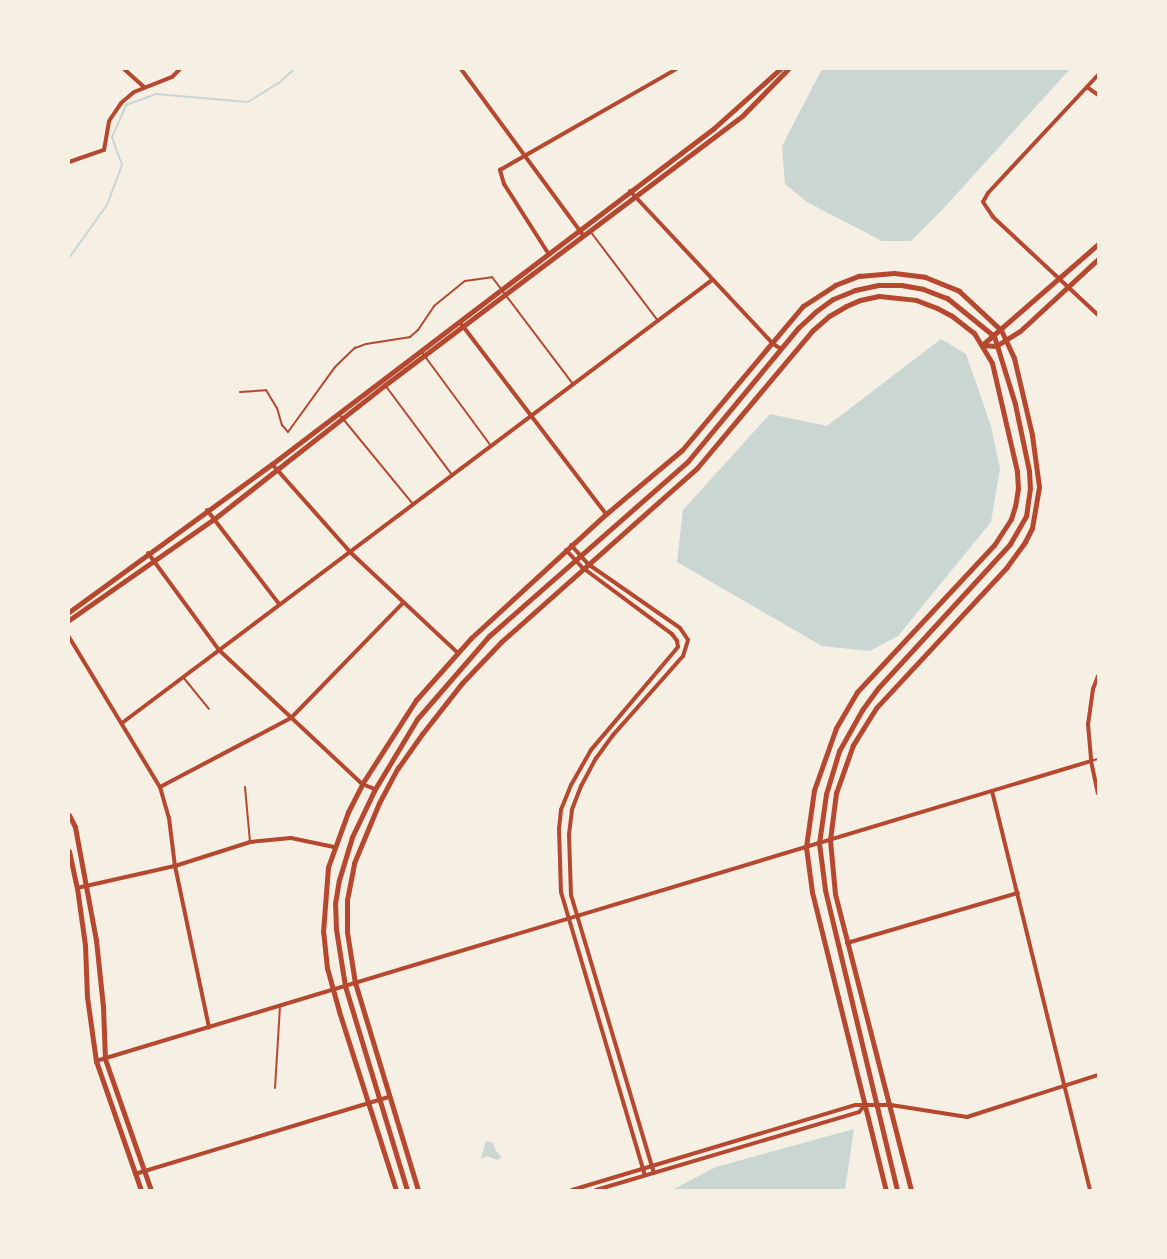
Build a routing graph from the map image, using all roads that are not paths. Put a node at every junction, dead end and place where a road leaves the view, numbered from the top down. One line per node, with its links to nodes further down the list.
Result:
1 (124, 69): 8 (street)
2 (180, 69): 8 (street)
3 (461, 69): 11 (street)
4 (676, 69): 11 (street)
5 (780, 69): 13 (street)
6 (788, 69): 14 (street)
7 (1098, 75): 9 (street)
8 (144, 87): 12 (street)
9 (1088, 87): 10 (street); 22 (street)
10 (1098, 95)
11 (525, 156): 16 (street); 20 (street)
12 (69, 162)
13 (630, 191): 14 (street); 15 (street)
14 (635, 197): 17 (street); 23 (street)
15 (586, 225): 16 (street); 17 (lane)
16 (579, 230): 18 (street); 20 (street)
17 (589, 230): 18 (street); 29 (lane)
18 (583, 235): 26 (street)
19 (1098, 244): 22 (street)
20 (548, 253): 24 (street)
21 (1098, 259): 25 (street)
22 (1058, 279): 25 (street); 31 (street)
23 (712, 280): 29 (street); 34 (street)
24 (501, 288): 26 (lane); 28 (street); 43 (lane)
25 (1068, 288): 27 (street); 33 (street)
26 (506, 294): 30 (street); 41 (lane)
27 (1098, 315)
28 (460, 320): 30 (street); 38 (street)
29 (658, 321): 41 (street)
30 (463, 326): 39 (street); 45 (street)
31 (1001, 330): 32 (street); 33 (street); 34 (street)
32 (994, 336): 35 (street); 36 (street); 37 (street)
33 (1006, 340): 36 (street); 84 (street)
34 (772, 343): 37 (street); 53 (street)
35 (982, 346): 36 (street); 61 (street); 88 (street)
36 (996, 346): 86 (street)
37 (781, 349): 59 (street)
38 (420, 350): 39 (lane); 40 (street)
39 (425, 355): 42 (street); 47 (lane)
40 (380, 380): 42 (lane); 44 (street)
41 (573, 384): 45 (street)
42 (385, 386): 46 (street); 50 (lane)
43 (240, 392)
44 (338, 414): 46 (lane); 48 (street)
45 (530, 416): 47 (street); 53 (street)
46 (343, 418): 49 (street); 51 (lane)
47 (490, 446): 50 (street)
48 (272, 464): 49 (street); 52 (street)
49 (277, 468): 54 (street); 58 (street)
50 (452, 475): 51 (street)
51 (413, 505): 58 (street)
52 (207, 510): 54 (street); 57 (street)
53 (606, 514): 55 (street)
54 (214, 519): 60 (street); 64 (street)
55 (571, 545): 56 (street); 59 (street)
56 (566, 550): 59 (street); 69 (street)
57 (148, 552): 60 (street); 65 (street)
58 (350, 552): 63 (street); 64 (street)
59 (577, 558): 61 (street); 62 (street); 80 (street)
60 (155, 559): 66 (street); 68 (street)
61 (588, 564): 62 (street); 94 (street)
62 (583, 568): 95 (street); 97 (street)
63 (403, 603): 69 (street); 73 (street)
64 (280, 604): 68 (street)
65 (69, 612)
66 (69, 620)
67 (69, 637): 74 (street)
68 (220, 650): 71 (street); 73 (street)
69 (458, 653): 77 (street)
70 (1098, 676): 76 (street)
71 (183, 678): 72 (lane); 74 (street)
72 (209, 709)
73 (290, 718): 77 (street); 78 (street)
74 (122, 723): 78 (street)
75 (1098, 759): 76 (lane)
76 (1091, 761): 81 (street); 82 (street)
77 (362, 784): 80 (street); 87 (street)
78 (160, 787): 90 (street)
79 (245, 788): 85 (lane)
80 (375, 789): 98 (street)
81 (992, 791): 84 (street); 93 (street)
82 (1098, 793)
83 (69, 815): 91 (street)
84 (830, 840): 86 (street); 96 (street)
85 (250, 842): 87 (street); 90 (street)
86 (819, 843): 88 (street); 111 (street)
87 (334, 847): 99 (street)
88 (806, 847): 94 (street); 110 (street)
89 (69, 853): 92 (street)
90 (174, 866): 91 (street); 101 (street)
91 (87, 884): 92 (street); 102 (street)
92 (77, 888): 103 (street)
93 (1018, 893): 96 (street); 105 (street)
94 (578, 916): 95 (street); 113 (street)
95 (568, 919): 97 (street); 114 (street)
96 (846, 943): 112 (street)
97 (355, 983): 98 (street); 107 (street)
98 (345, 986): 99 (street); 108 (street)
99 (333, 990): 100 (street); 109 (street)
100 (280, 1006): 101 (street); 106 (lane)
101 (209, 1027): 102 (street)
102 (105, 1059): 103 (street); 115 (street)
103 (96, 1062): 117 (street)
104 (1098, 1075): 105 (street)
105 (1065, 1086): 112 (street); 129 (street)
106 (275, 1088)
107 (389, 1097): 108 (street); 123 (street)
108 (379, 1100): 109 (street); 122 (street)
109 (368, 1103): 115 (street); 121 (street)
110 (865, 1105): 111 (street); 113 (street); 116 (street); 126 (street)
111 (875, 1105): 112 (street); 127 (street)
112 (890, 1105): 128 (street)
113 (652, 1166): 114 (street); 116 (street)
114 (643, 1168): 118 (street); 124 (street)
115 (144, 1171): 117 (street); 120 (street)
116 (654, 1173): 118 (street)
117 (135, 1174): 119 (street)
118 (645, 1175): 125 (street)
119 (141, 1190)
120 (151, 1190)
121 (396, 1190)
122 (407, 1190)
123 (418, 1190)
124 (572, 1190)
125 (596, 1190)
126 (886, 1190)
127 (897, 1190)
128 (911, 1190)
129 (1090, 1190)

